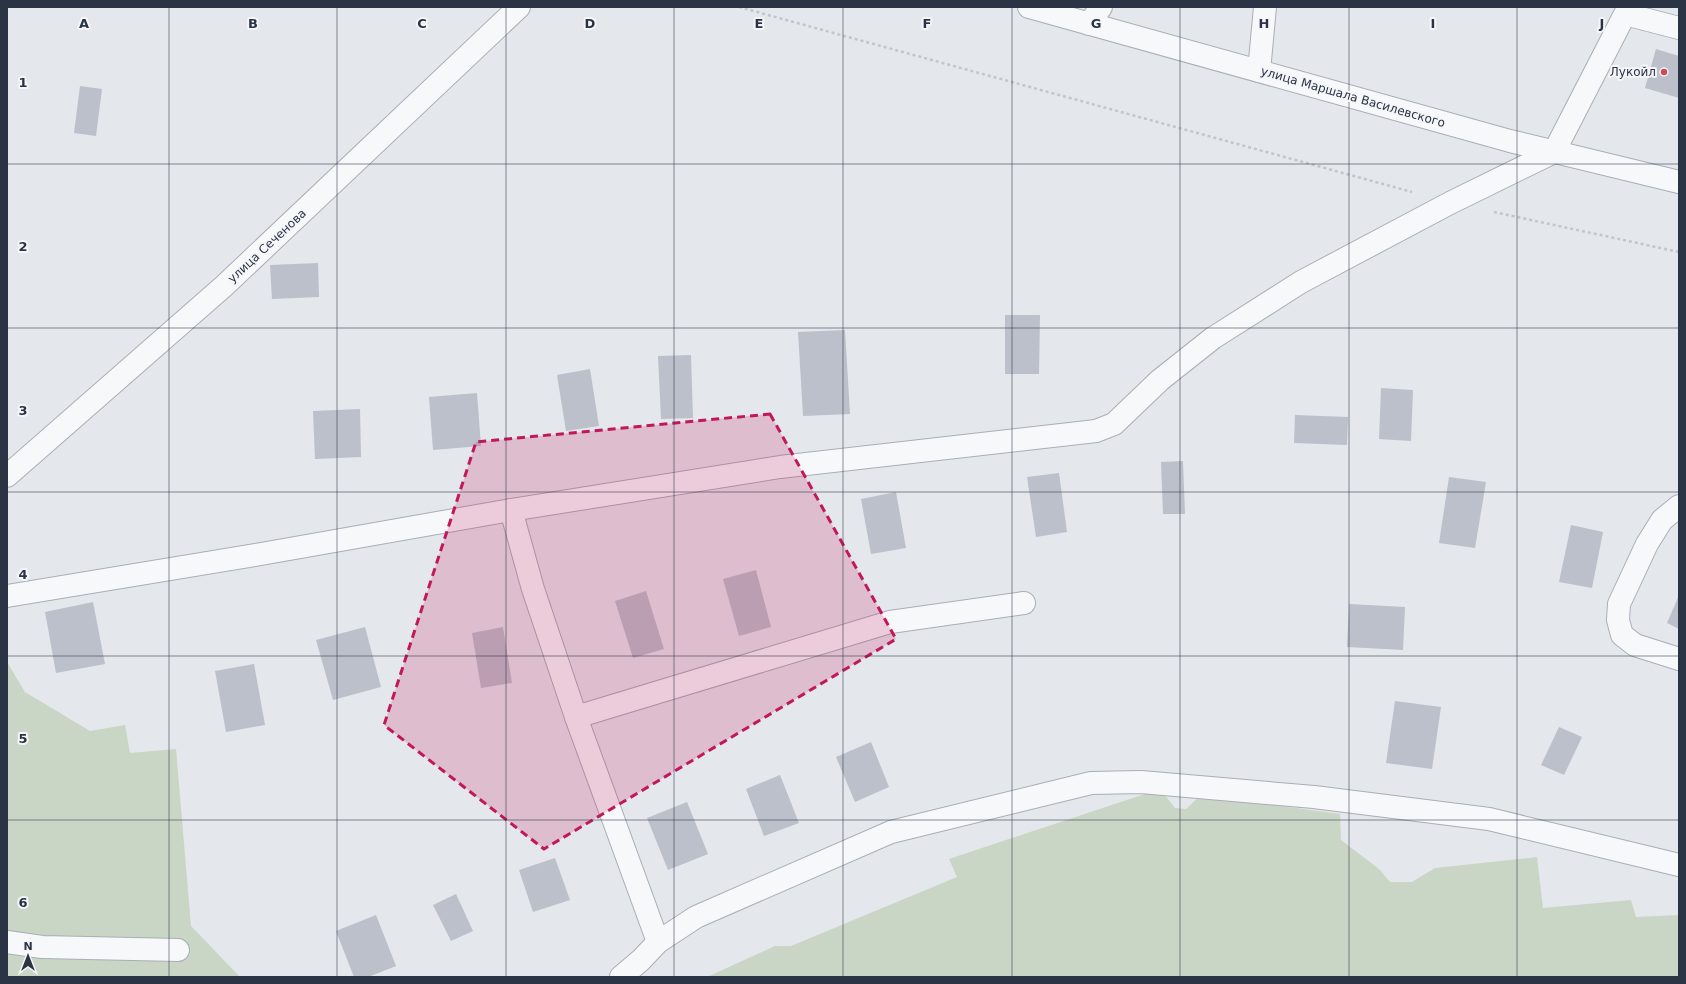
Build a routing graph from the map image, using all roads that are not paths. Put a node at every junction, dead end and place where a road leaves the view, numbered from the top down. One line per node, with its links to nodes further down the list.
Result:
1 (519, 7): 9 (street, улица Сеченова)
2 (1029, 7): 4 (street, улица Маршала Василевского)
3 (1265, 7): 6 (street)
4 (1095, 15): 6 (street, улица Маршала Василевского)
5 (1679, 28): 7 (street)
6 (1259, 71): 7 (street, улица Маршала Василевского)
7 (1554, 152): 8 (street, улица Маршала Василевского); 11 (street)
8 (1679, 182)
9 (7, 476)
10 (1679, 506): 14 (street)
11 (511, 510): 12 (street); 15 (street)
12 (7, 596)
13 (1024, 603): 15 (street)
14 (1679, 659)
15 (576, 717): 18 (street)
16 (1679, 864): 18 (street)
17 (7, 942): 19 (street)
18 (658, 942): 20 (street)
19 (178, 950)
20 (622, 977)

